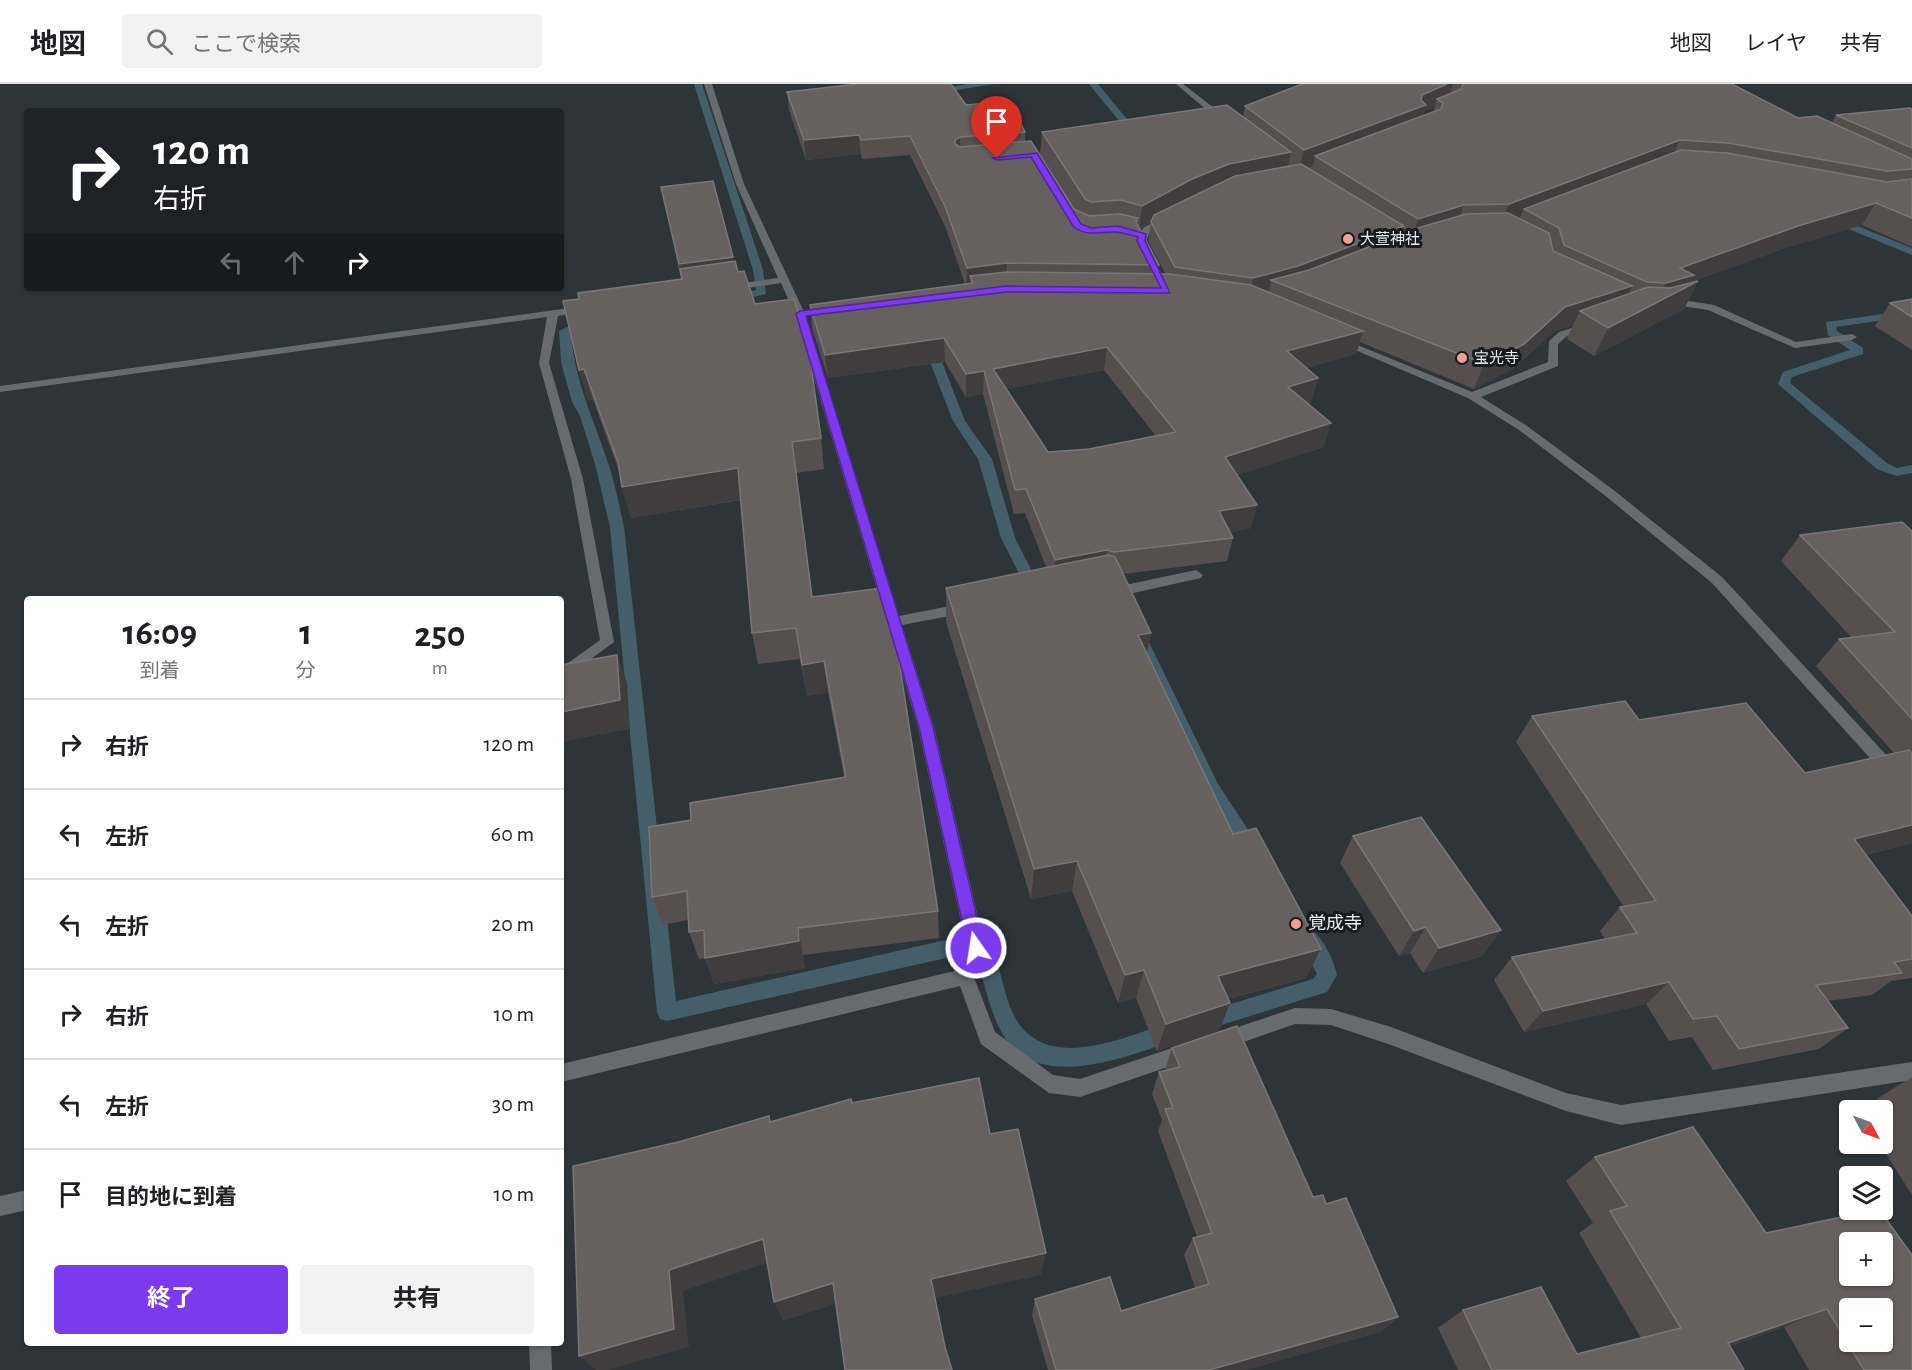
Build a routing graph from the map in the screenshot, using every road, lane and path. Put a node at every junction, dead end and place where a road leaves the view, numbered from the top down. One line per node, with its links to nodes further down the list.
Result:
1 (708, 84): 6 (street)
2 (1179, 85): 3 (street)
3 (1234, 127)
4 (1173, 215): 5 (street)
5 (1151, 261)
6 (779, 280): 7 (street); 19 (street)
7 (722, 289)
8 (598, 307): 10 (street)
9 (1655, 311): 13 (street)
10 (553, 314): 14 (street); 20 (street)
11 (1594, 324): 15 (street)
12 (1323, 334): 15 (street)
13 (1852, 337)
14 (0, 389)
15 (1472, 396): 21 (street)
16 (1196, 575): 17 (street)
17 (1093, 583)
18 (976, 606): 19 (street)
19 (894, 622): 22 (street)
20 (564, 674)
21 (1912, 794)
22 (965, 977): 23 (street); 24 (street)
23 (1912, 1071)
24 (564, 1072)
25 (24, 1201): 26 (street)
26 (0, 1206)
27 (540, 1346): 28 (street)
28 (542, 1370)

